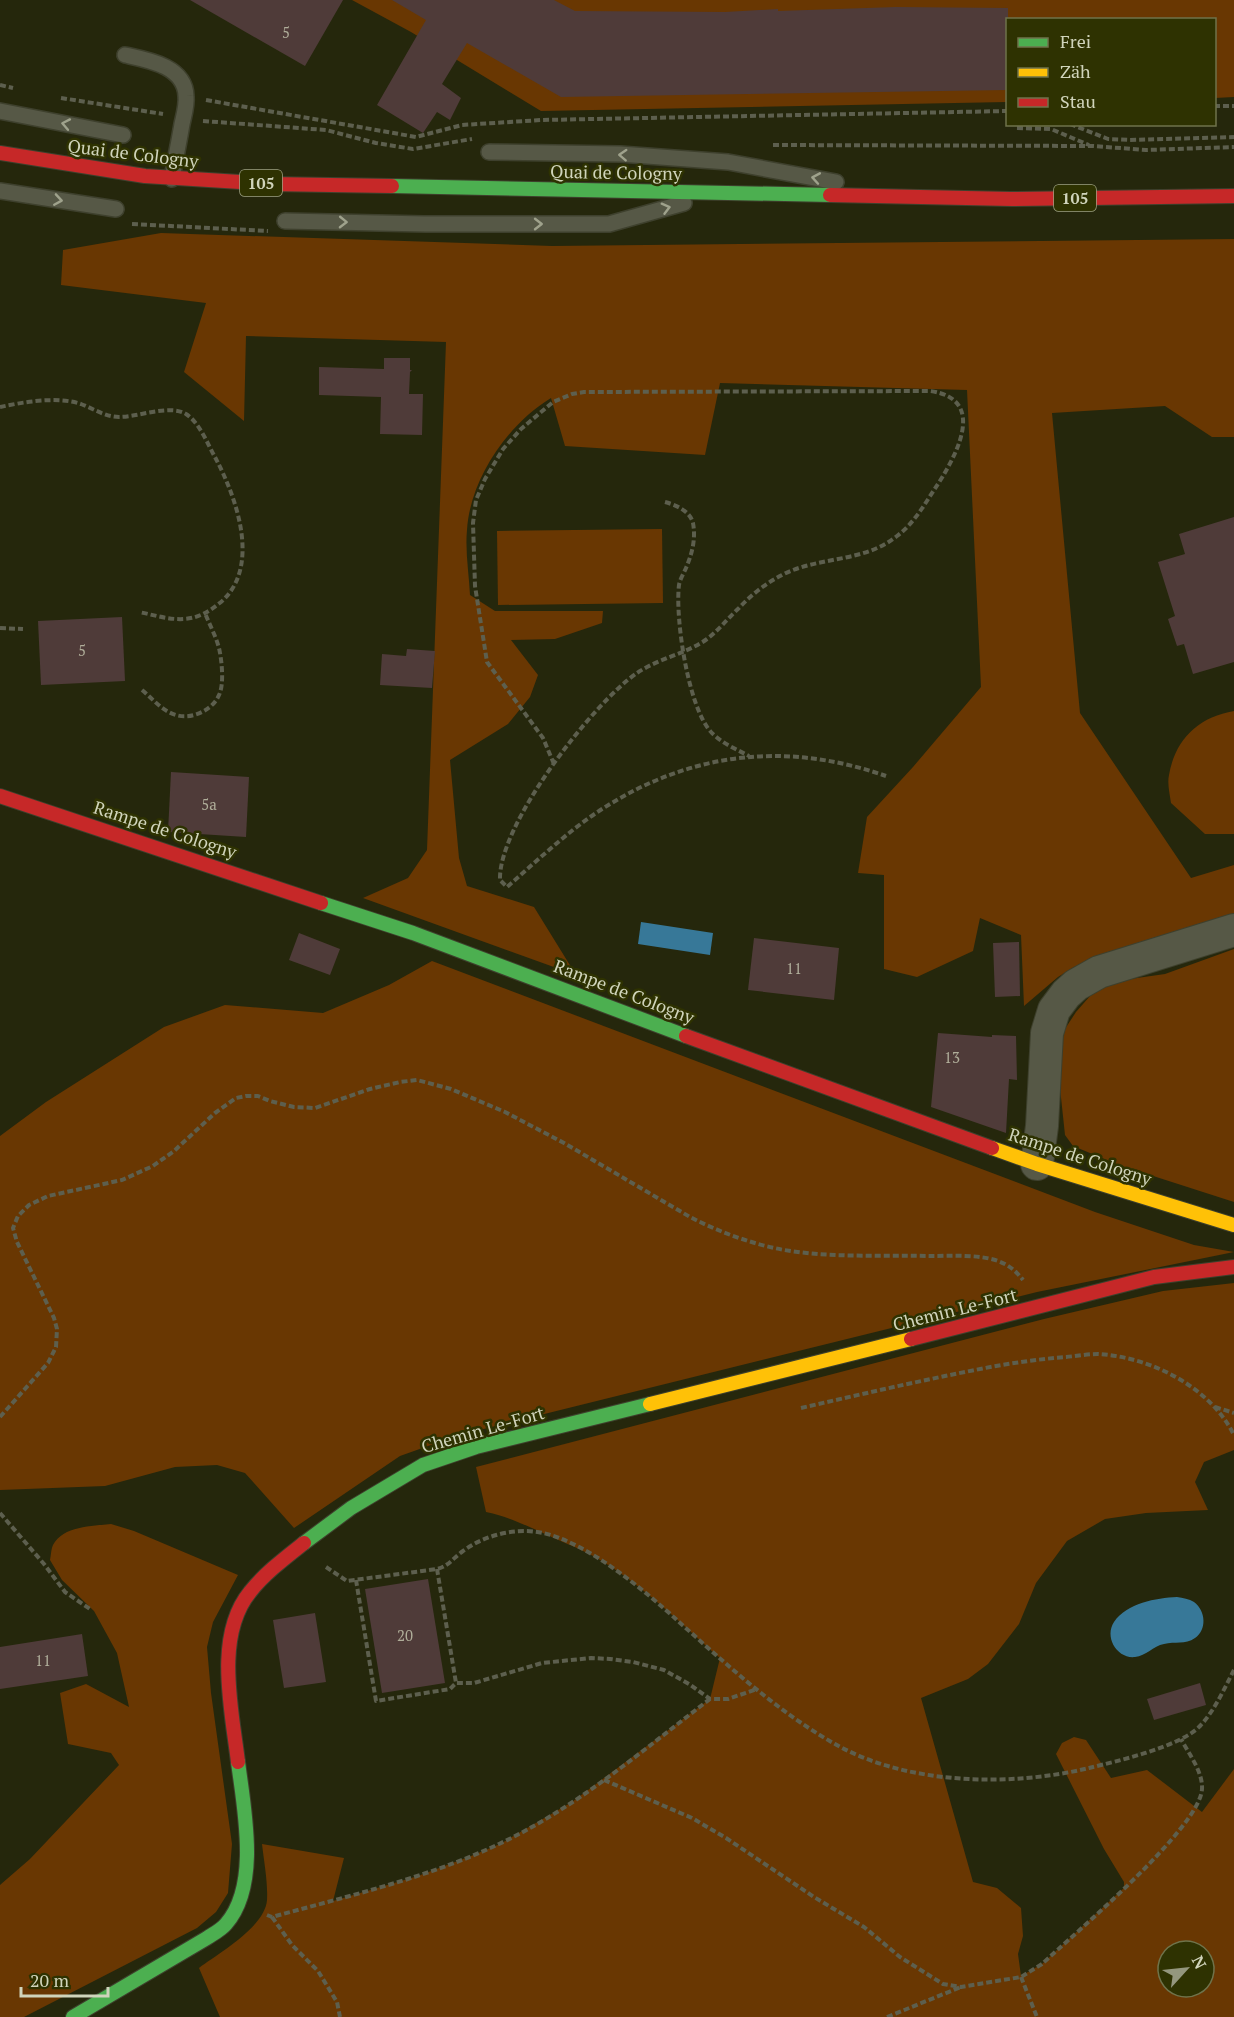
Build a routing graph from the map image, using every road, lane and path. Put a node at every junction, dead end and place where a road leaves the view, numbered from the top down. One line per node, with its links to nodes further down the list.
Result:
1 (125, 55): 2 (lane)
2 (187, 97): 6 (path); 14 (lane)
3 (1216, 106): 4 (path)
4 (1234, 106)
5 (0, 111): 9 (lane, one-way to 5)
6 (1006, 111)
7 (1075, 126): 10 (path)
8 (1017, 128): 11 (path)
9 (123, 135)
10 (1234, 137)
11 (1093, 146)
12 (489, 152): 17 (lane, one-way to 12)
13 (0, 153): 14 (street, Quai de Cologny / 105)
14 (172, 178): 16 (street, Quai de Cologny / 105)
15 (0, 191): 19 (lane, one-way to 19)
16 (722, 193): 17 (street, Quai de Cologny / 105); 20 (lane, one-way to 16)
17 (915, 196): 18 (street, Quai de Cologny / 105)
18 (1234, 196)
19 (116, 209)
20 (285, 221)
21 (0, 407): 24 (path)
22 (665, 502): 27 (path)
23 (139, 612): 24 (path)
24 (206, 614): 28 (path)
25 (0, 628): 26 (path)
26 (23, 629)
27 (683, 651): 29 (path); 30 (path); 30 (path)
28 (142, 690)
29 (750, 757): 30 (path); 31 (path)
30 (554, 764)
31 (886, 776)
32 (0, 796): 34 (street, Rampe de Cologny)
33 (1234, 930): 34 (street)
34 (1037, 1164): 35 (street, Rampe de Cologny)
35 (1234, 1225)
36 (1234, 1268): 37 (street, Chemin Le-Fort)
37 (1036, 1308): 41 (path); 44 (street, Chemin Le-Fort)
38 (1214, 1407): 39 (path); 40 (path); 42 (path)
39 (801, 1408)
40 (1234, 1413)
41 (0, 1417)
42 (1234, 1435)
43 (0, 1513): 47 (path)
44 (298, 1548): 46 (path); 54 (street, Chemin Le-Fort)
45 (437, 1569): 46 (path); 49 (path); 50 (path)
46 (356, 1580): 49 (path)
47 (90, 1609)
48 (1234, 1670): 52 (path)
49 (456, 1683): 51 (path)
50 (758, 1688): 51 (path); 52 (path)
51 (710, 1699): 53 (path)
52 (1180, 1739): 56 (path)
53 (604, 1780): 55 (path); 57 (path)
54 (240, 1900): 55 (path); 58 (street, Chemin Le-Fort)
55 (272, 1917): 59 (path)
56 (1021, 1977): 57 (path); 61 (path)
57 (961, 1987): 60 (path)
58 (74, 2017)
59 (340, 2017)
60 (886, 2017)
61 (1037, 2017)

